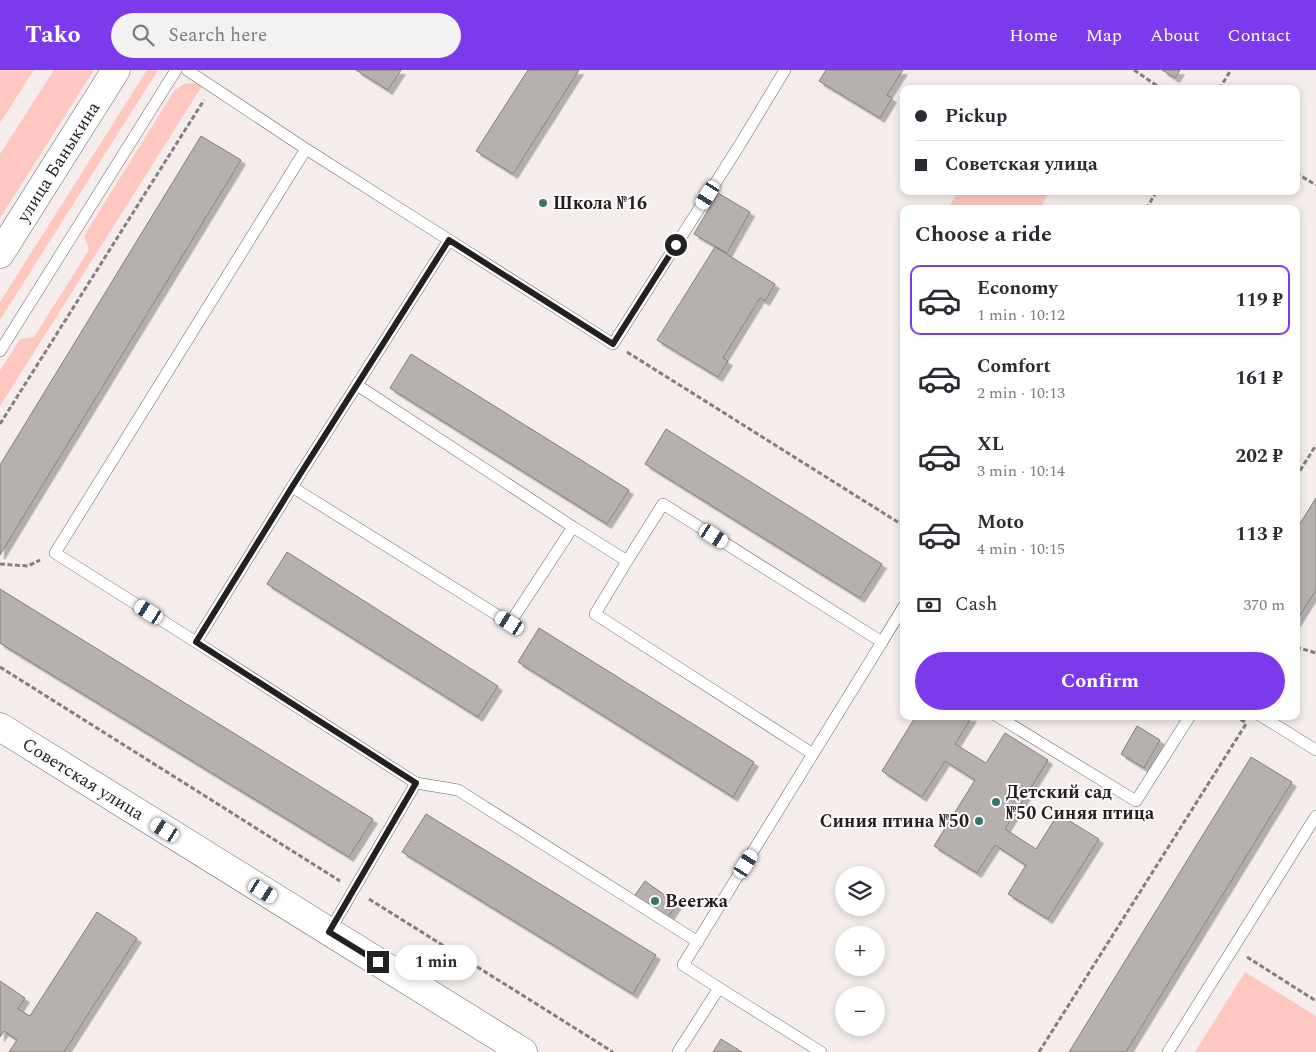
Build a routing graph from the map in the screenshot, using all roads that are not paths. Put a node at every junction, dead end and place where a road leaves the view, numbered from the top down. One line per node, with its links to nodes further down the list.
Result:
1 (116, 70): 7 (main road, улица Баныкина)
2 (176, 70): 8 (lane)
3 (187, 70): 5 (lane)
4 (785, 70): 6 (lane)
5 (306, 149): 6 (lane); 14 (lane)
6 (449, 240): 9 (lane)
7 (0, 254)
8 (0, 351)
9 (357, 386): 10 (lane); 11 (lane)
10 (292, 487): 11 (lane); 14 (lane)
11 (573, 527): 12 (lane)
12 (628, 561): 15 (lane); 21 (lane)
13 (900, 613): 15 (lane)
14 (196, 642): 22 (lane)
15 (882, 642): 21 (lane)
16 (1004, 720): 17 (lane)
17 (1187, 720)
18 (1267, 720): 20 (lane)
19 (0, 727): 24 (main road, Советская улица)
20 (1316, 750)
21 (813, 754): 25 (lane)
22 (416, 783): 24 (lane); 25 (lane)
23 (1316, 816): 30 (lane)
24 (329, 932): 27 (main road, Советская улица)
25 (698, 942): 26 (lane)
26 (719, 988): 28 (lane); 29 (lane)
27 (523, 1052)
28 (678, 1052)
29 (821, 1052)
30 (1168, 1052)

